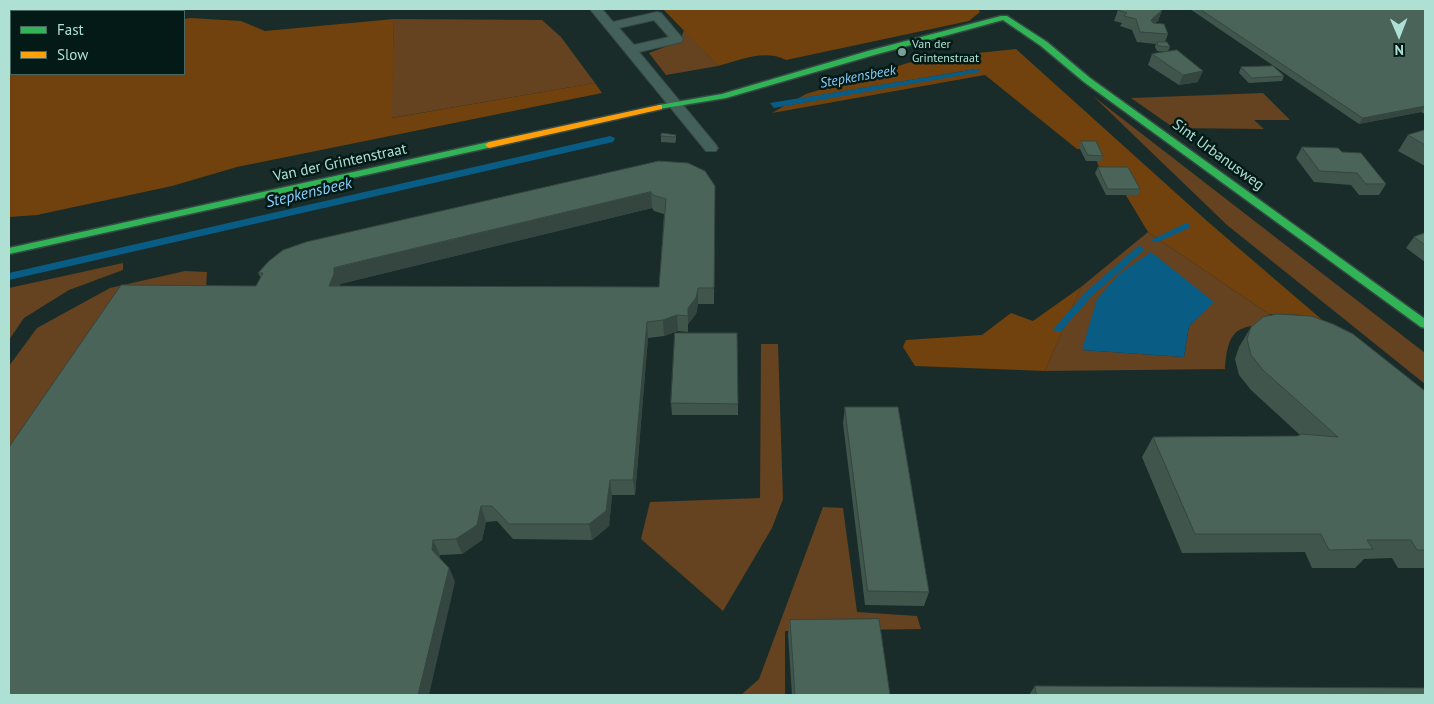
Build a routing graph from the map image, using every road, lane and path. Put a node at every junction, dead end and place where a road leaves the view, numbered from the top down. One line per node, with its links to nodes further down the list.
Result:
1 (596, 9): 3 (lane)
2 (1007, 13): 5 (street, Van der Grintenstraat); 8 (street, Sint Urbanusweg)
3 (611, 26): 4 (lane); 4 (lane)
4 (631, 50): 5 (lane)
5 (677, 103): 6 (lane); 7 (street, Van der Grintenstraat)
6 (711, 148)
7 (9, 251)
8 (1425, 324)

